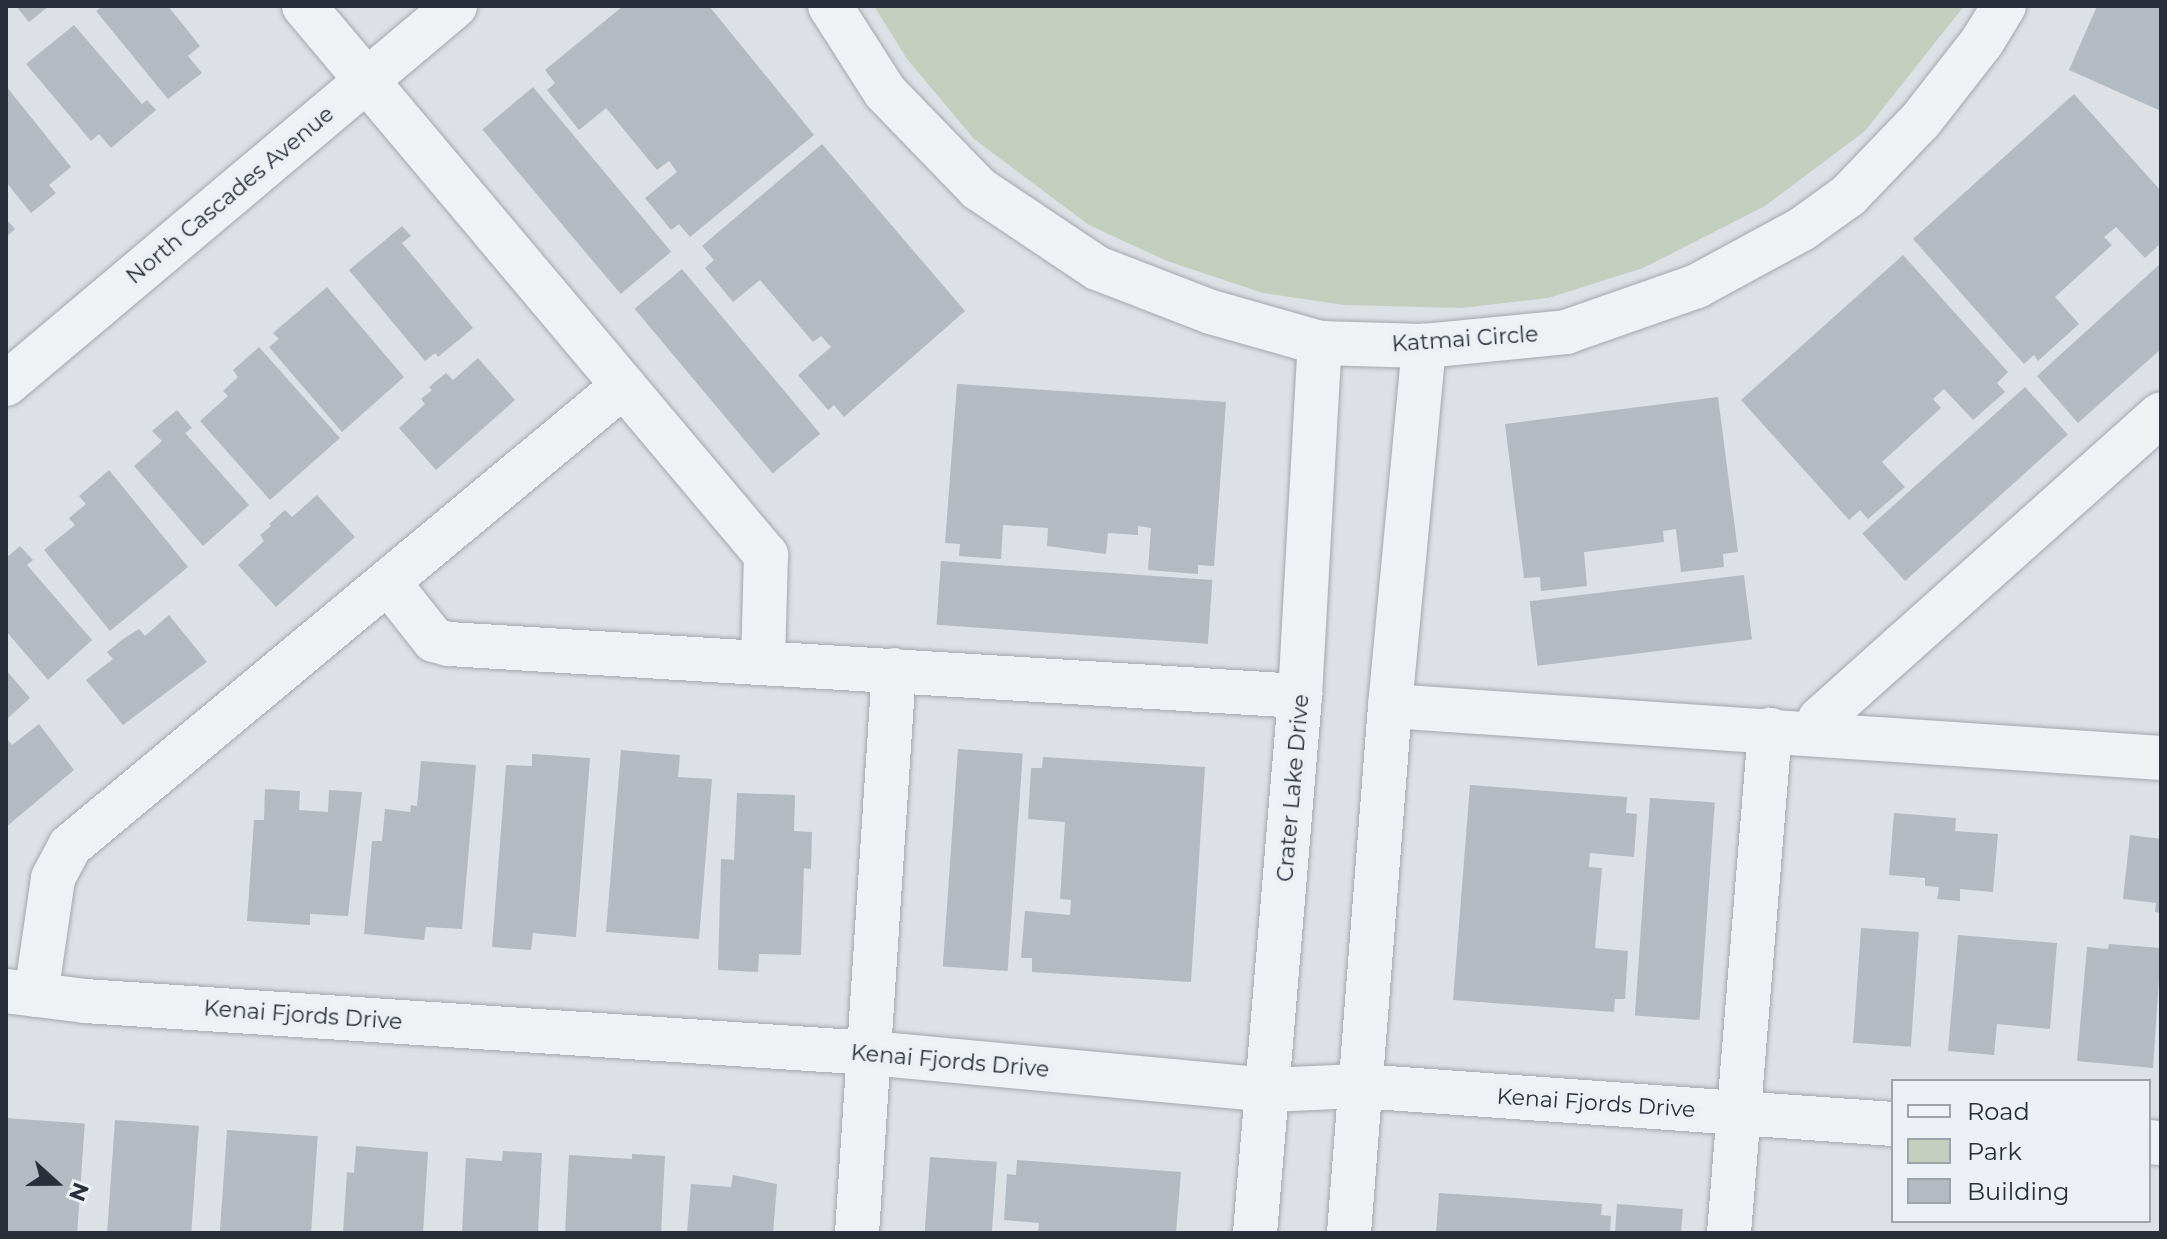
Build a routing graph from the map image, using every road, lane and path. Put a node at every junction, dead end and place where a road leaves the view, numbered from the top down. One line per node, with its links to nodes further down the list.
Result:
1 (304, 6): 5 (street)
2 (455, 6): 5 (street, North Cascades Avenue)
3 (830, 6): 6 (street, Katmai Circle)
4 (2004, 6): 7 (street, Katmai Circle)
5 (366, 80): 8 (street, North Cascades Avenue); 9 (street)
6 (1320, 343): 7 (street, Katmai Circle); 14 (street, Crater Lake Drive)
7 (1424, 346): 15 (street)
8 (6, 384)
9 (623, 386): 11 (street); 12 (street)
10 (2161, 414): 17 (street)
11 (388, 582): 12 (street); 19 (street)
12 (763, 661): 13 (street)
13 (894, 670): 14 (street); 20 (street)
14 (1300, 696): 22 (street, Crater Lake Drive)
15 (1390, 706): 16 (street); 21 (street)
16 (1770, 730): 17 (street); 23 (street)
17 (1818, 734): 18 (street)
18 (2161, 758)
19 (21, 993): 20 (street, Kenai Fjords Drive)
20 (870, 1053): 22 (street, Kenai Fjords Drive); 25 (street)
21 (1360, 1086): 22 (street, Kenai Fjords Drive); 23 (street, Kenai Fjords Drive); 27 (street)
22 (1268, 1090): 26 (street, Crater Lake Drive)
23 (1738, 1113): 24 (street, Kenai Fjords Drive); 28 (street)
24 (1891, 1124)
25 (857, 1233)
26 (1255, 1233)
27 (1349, 1233)
28 (1729, 1233)

